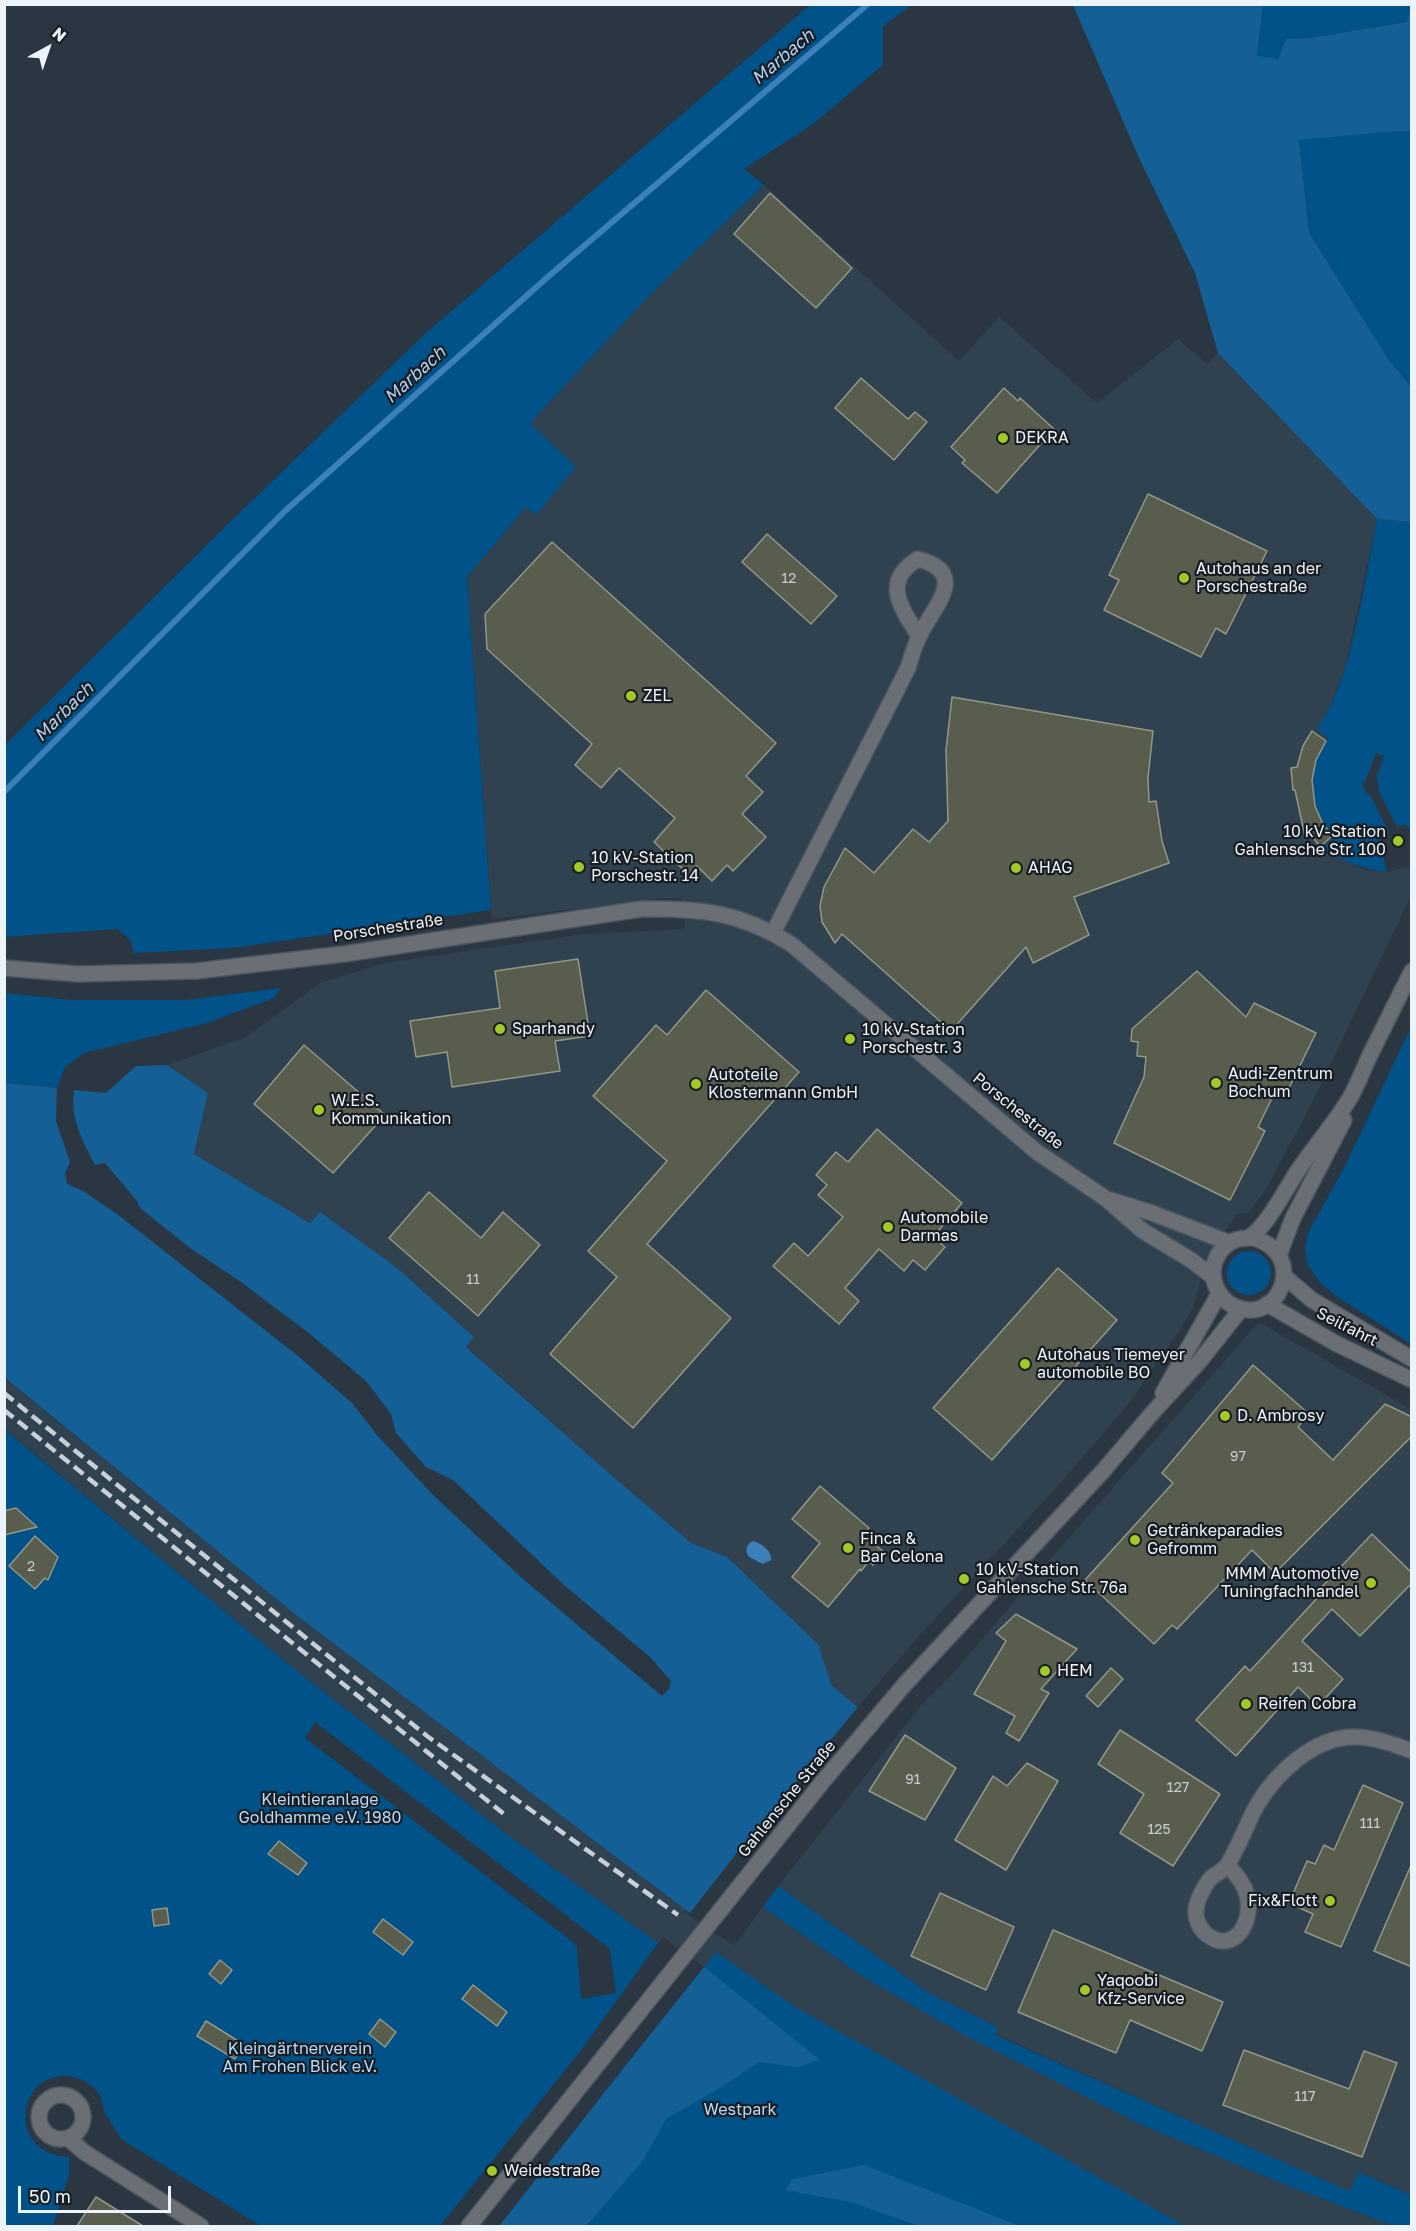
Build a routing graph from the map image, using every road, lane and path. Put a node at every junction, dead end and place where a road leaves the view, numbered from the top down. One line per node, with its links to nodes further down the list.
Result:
1 (919, 636): 1 (street); 2 (street)
2 (773, 933): 3 (street, Porschestraße); 6 (street, Porschestraße)
3 (4, 968)
4 (1412, 971): 5 (street)
5 (1350, 1096): 7 (street); 9 (street)
6 (1105, 1198): 8 (street, Porschestraße); 11 (street, Porschestraße)
7 (1249, 1238): 8 (street); 9 (street)
8 (1230, 1243): 11 (street)
9 (1279, 1255): 10 (street)
10 (1284, 1276): 13 (street); 15 (street, Seilfahrt)
11 (1213, 1277): 12 (street)
12 (1219, 1294): 14 (street); 17 (street, Gahlensche Straße)
13 (1268, 1304): 14 (street); 16 (street, Seilfahrt)
14 (1241, 1308): 17 (street, Gahlensche Straße)
15 (1412, 1359)
16 (1412, 1380)
17 (1154, 1411): 22 (street, Gahlensche Straße)
18 (1412, 1751): 19 (street)
19 (1228, 1865): 19 (street)
20 (68, 2138): 21 (street)
21 (201, 2226)
22 (469, 2226)

